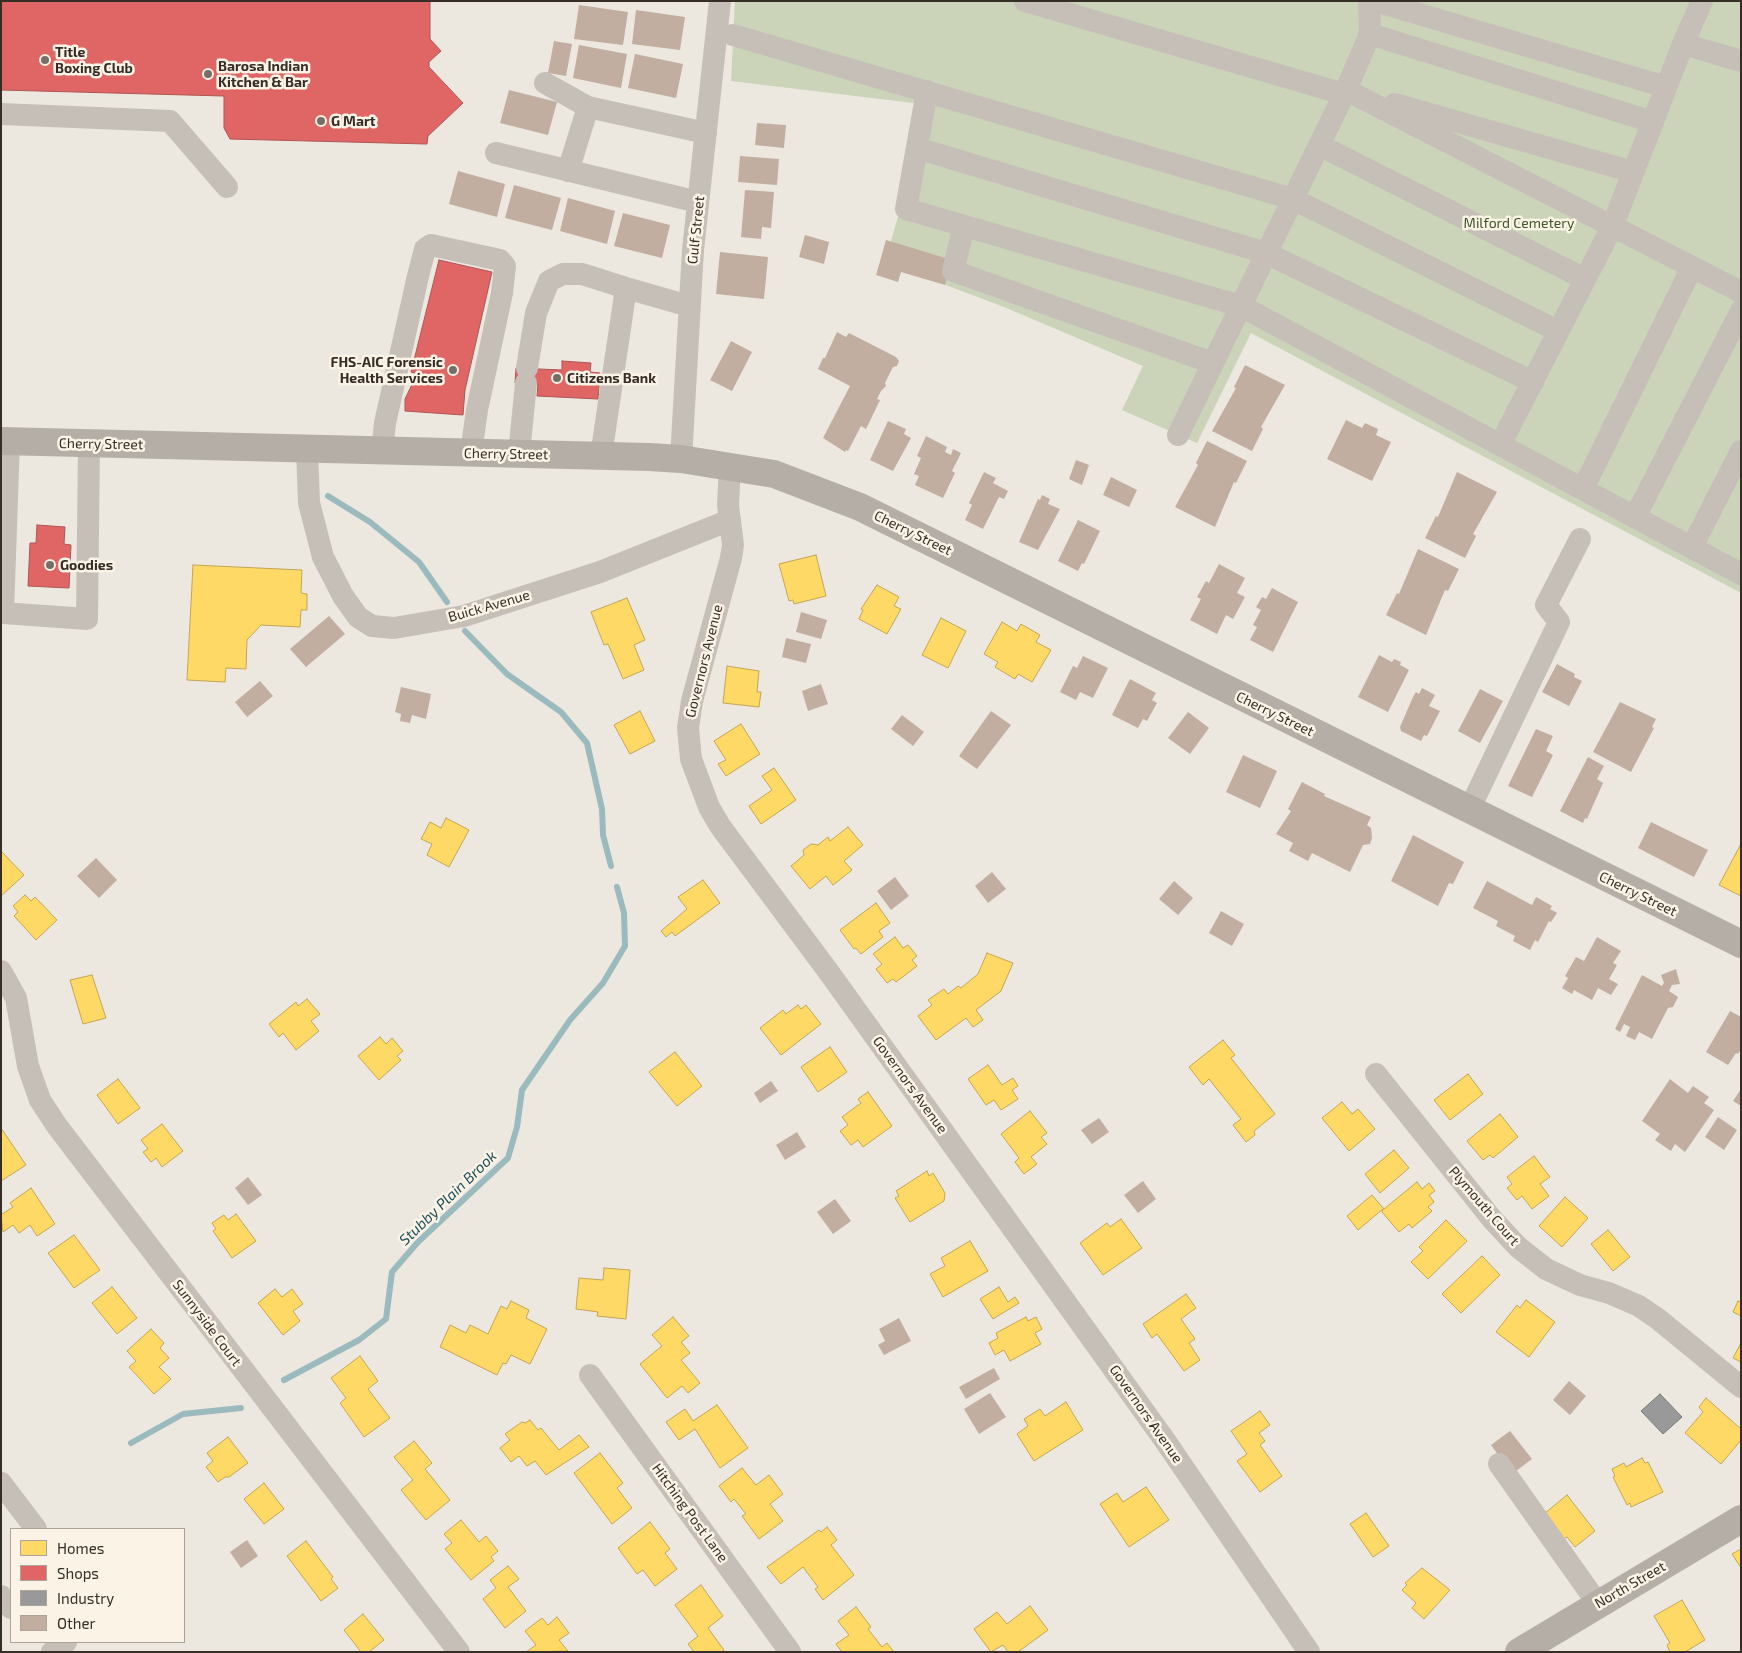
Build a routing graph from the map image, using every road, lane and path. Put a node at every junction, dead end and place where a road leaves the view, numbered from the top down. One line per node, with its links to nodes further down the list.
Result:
1 (720, 1): 17 (street, Gulf Street)
2 (1025, 1): 13 (street)
3 (1370, 1): 7 (street)
4 (1375, 1): 11 (street)
5 (1702, 1): 8 (street)
6 (733, 34): 12 (street)
7 (1370, 34): 13 (street); 16 (street)
8 (1683, 44): 9 (street); 11 (street)
9 (1741, 61)
10 (545, 83): 14 (street)
11 (1666, 87): 16 (street)
12 (927, 91): 19 (street); 24 (street)
13 (1345, 92): 18 (street); 22 (street); 27 (street)
14 (588, 106): 17 (street); 21 (street)
15 (1, 114): 23 (street)
16 (1653, 122): 22 (street)
17 (706, 133): 25 (street, Gulf Street)
18 (1319, 145): 24 (street); 30 (street)
19 (917, 148): 26 (street); 28 (street)
20 (496, 153): 21 (street)
21 (568, 171): 25 (street)
22 (1633, 172): 27 (street)
23 (227, 187)
24 (1293, 199): 28 (street); 36 (street)
25 (698, 202): 33 (street, Gulf Street)
26 (964, 227): 34 (street); 37 (street)
27 (1612, 227): 29 (street); 30 (street)
28 (1266, 253): 34 (street); 38 (street)
29 (1692, 268): 32 (street); 51 (street)
30 (1585, 279): 36 (street)
31 (626, 288): 33 (street); 47 (street); 48 (street)
32 (1741, 292)
33 (689, 306): 49 (street, Gulf Street)
34 (1241, 306): 37 (street); 42 (street)
35 (1741, 311): 52 (street)
36 (1558, 332): 38 (street)
37 (1213, 363): 39 (street)
38 (1533, 382): 42 (street)
39 (1178, 435)
40 (5, 441): 41 (main road, Cherry Street); 41 (street)
41 (89, 444): 43 (main road, Cherry Street)
42 (1500, 445): 51 (street)
43 (307, 449): 44 (main road, Cherry Street); 53 (street, Buick Avenue)
44 (382, 451): 46 (main road, Cherry Street); 46 (street)
45 (1741, 451): 55 (street)
46 (471, 453): 47 (main road, Cherry Street)
47 (519, 454): 48 (main road, Cherry Street)
48 (601, 456): 49 (main road, Cherry Street)
49 (681, 459): 50 (main road, Cherry Street)
50 (730, 466): 53 (street, Governors Avenue); 57 (main road, Cherry Street)
51 (1583, 489): 52 (street)
52 (1635, 517): 55 (street)
53 (730, 520): 74 (street, Governors Avenue)
54 (1580, 539): 57 (street)
55 (1692, 548): 56 (street)
56 (1741, 574)
57 (1469, 810): 58 (main road, Cherry Street)
58 (1741, 944)
59 (1, 971): 72 (street, Sunnyside Court)
60 (1376, 1074): 62 (street, Plymouth Court)
61 (590, 1374): 73 (street, Hitching Post Lane)
62 (1741, 1387)
63 (1499, 1464): 68 (street)
64 (1, 1482): 66 (street)
65 (1741, 1519): 68 (main road, North Street)
66 (35, 1528)
67 (1, 1596): 69 (street)
68 (1598, 1604): 75 (main road, North Street)
69 (10, 1607)
70 (65, 1643): 71 (street)
71 (52, 1652)
72 (459, 1652)
73 (790, 1652)
74 (1309, 1652)
75 (1519, 1652)

